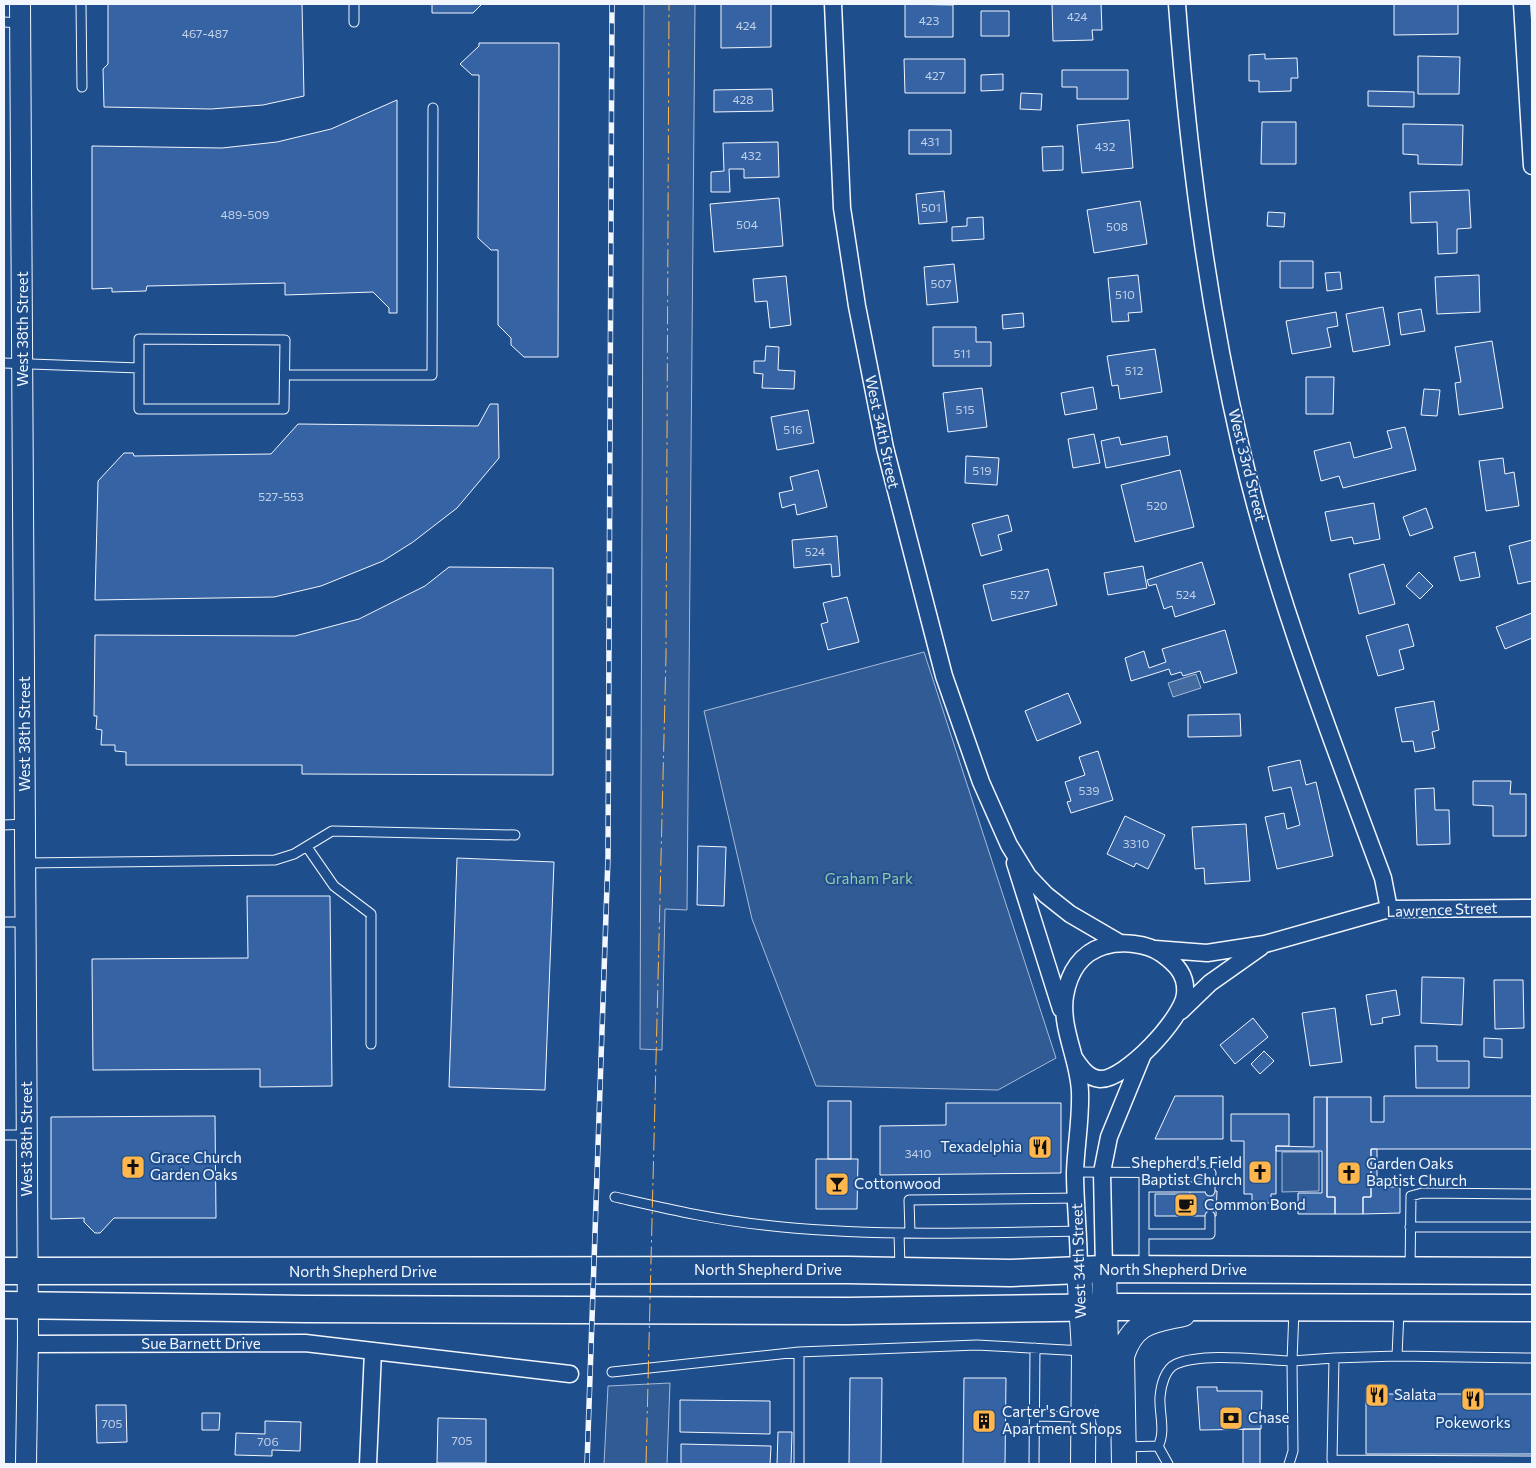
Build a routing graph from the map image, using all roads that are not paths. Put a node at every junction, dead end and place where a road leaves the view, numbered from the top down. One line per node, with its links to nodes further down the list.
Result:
1 (81, 4): 8 (lane)
2 (354, 4): 7 (lane)
3 (833, 4): 17 (street, West 34th Street)
4 (1177, 4): 21 (street, West 33rd Street)
5 (1522, 4): 10 (street)
6 (15, 16): 11 (street, West 38th Street)
7 (354, 22)
8 (82, 87)
9 (433, 108): 13 (lane)
10 (1532, 166)
11 (13, 362): 12 (lane); 14 (street, West 38th Street)
12 (139, 368): 13 (lane); 13 (lane)
13 (285, 374)
14 (25, 824): 15 (lane); 19 (street, West 38th Street)
15 (4, 825)
16 (515, 835): 18 (lane)
17 (1009, 844): 24 (street, West 34th Street); 27 (street, West 34th Street)
18 (307, 847): 19 (lane); 29 (lane)
19 (26, 863): 23 (street, West 38th Street)
20 (1532, 908): 21 (street, Lawrence Street)
21 (1389, 909): 25 (street, Lawrence Street)
22 (4, 922): 23 (lane)
23 (26, 922): 33 (street, West 38th Street)
24 (1118, 942): 26 (street); 27 (street)
25 (1265, 944): 26 (street, Lawrence Street); 28 (street, Lawrence Street)
26 (1155, 949): 28 (street)
27 (1062, 1013): 31 (street)
28 (1179, 1013): 30 (street)
29 (371, 1044)
30 (1143, 1054): 31 (street); 35 (street, West 34th Street)
31 (1075, 1059): 34 (street, West 34th Street)
32 (4, 1135): 33 (lane)
33 (27, 1135): 50 (street, West 38th Street)
34 (1075, 1172): 35 (lane); 40 (street, West 34th Street)
35 (1102, 1172): 36 (lane); 48 (street, West 34th Street)
36 (1144, 1172): 37 (lane); 37 (lane)
37 (1144, 1187): 47 (lane)
38 (1532, 1194): 42 (lane)
39 (615, 1197): 46 (lane)
40 (1077, 1198): 44 (street, West 34th Street); 45 (lane)
41 (1210, 1216): 47 (lane)
42 (1410, 1227): 43 (lane); 52 (lane)
43 (1532, 1227)
44 (1078, 1230): 45 (lane); 48 (street, West 34th Street)
45 (910, 1233): 46 (lane)
46 (899, 1234): 51 (lane)
47 (1144, 1234): 49 (lane)
48 (1091, 1269): 49 (main road, North Shepherd Drive); 51 (main road, North Shepherd Drive); 55 (main road, West 34th Street)
49 (1144, 1270): 52 (main road, North Shepherd Drive)
50 (16, 1271): 51 (main road, North Shepherd Drive); 54 (street, West 38th Street)
51 (900, 1271)
52 (1405, 1271): 53 (main road, North Shepherd Drive); 57 (main road)
53 (1532, 1271)
54 (16, 1305): 55 (main road); 60 (street, West 38th Street)
55 (1092, 1308): 59 (main road); 63 (main road, West 34th Street); 81 (main road, West 34th Street)
56 (1294, 1308): 57 (main road); 59 (main road); 68 (lane)
57 (1399, 1308): 58 (main road); 65 (lane)
58 (1532, 1308)
59 (1203, 1309): 74 (main road)
60 (28, 1344): 62 (street, Sue Barnett Drive); 76 (street, West 38th Street)
61 (1035, 1348): 63 (lane); 64 (lane); 71 (lane)
62 (373, 1351): 70 (street, Sue Barnett Drive); 77 (street)
63 (1084, 1351): 72 (main road, West 34th Street)
64 (800, 1352): 69 (lane); 78 (lane)
65 (1397, 1356): 66 (lane); 67 (lane)
66 (1334, 1358): 68 (lane); 75 (lane)
67 (1532, 1358)
68 (1292, 1361): 73 (lane); 83 (lane)
69 (612, 1372)
70 (570, 1374)
71 (1034, 1416): 72 (lane); 79 (lane)
72 (1083, 1417): 80 (main road, West 34th Street)
73 (1158, 1446): 74 (lane); 82 (lane)
74 (1124, 1455)
75 (1532, 1461)
76 (26, 1464)
77 (368, 1464)
78 (799, 1464)
79 (1034, 1464)
80 (1083, 1464)
81 (1109, 1464)
82 (1168, 1464)
83 (1289, 1464)

